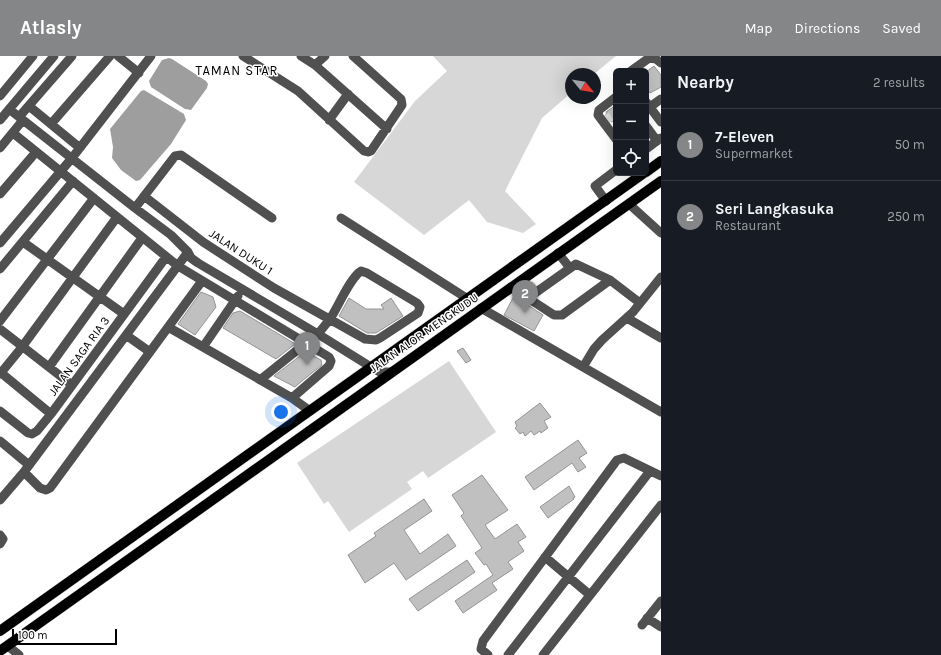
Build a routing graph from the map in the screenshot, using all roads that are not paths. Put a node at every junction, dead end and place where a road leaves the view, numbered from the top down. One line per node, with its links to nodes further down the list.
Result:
1 (33, 56): 18 (street)
2 (54, 56): 25 (street)
3 (72, 56): 24 (street)
4 (110, 56): 30 (street)
5 (118, 56): 16 (street)
6 (151, 56): 16 (street)
7 (243, 56): 28 (street)
8 (301, 56): 12 (street)
9 (325, 56): 12 (street)
10 (353, 56): 32 (street)
11 (661, 63): 13 (street)
12 (315, 66): 17 (street)
13 (635, 68)
14 (644, 68): 15 (street)
15 (661, 70)
16 (139, 73): 39 (street)
17 (348, 94): 28 (street); 32 (street)
18 (0, 96)
19 (661, 99): 21 (street)
20 (613, 102): 35 (street)
21 (649, 102)
22 (613, 103): 31 (street)
23 (648, 104): 29 (street)
24 (28, 106): 26 (street); 30 (street)
25 (9, 109): 26 (street); 27 (street)
26 (21, 119): 34 (street); 41 (street)
27 (0, 120)
28 (330, 120): 32 (street)
29 (660, 120)
30 (51, 124): 39 (street)
31 (613, 127)
32 (387, 129)
33 (649, 129): 36 (street)
34 (13, 133): 38 (street); 40 (street)
35 (613, 135)
36 (659, 139): 37 (street)
37 (649, 147)
38 (0, 148)
39 (80, 148): 41 (street)
40 (36, 152): 44 (street); 49 (street)
41 (72, 158): 44 (street); 54 (street)
42 (661, 161): 43 (main road, JALAN ALOR MENGKUDU)
43 (649, 169)
44 (61, 172): 47 (street); 61 (street)
45 (613, 172): 52 (street)
46 (640, 176): 52 (main road, JALAN ALOR MENGKUDU)
47 (73, 181): 51 (street); 62 (street)
48 (661, 181): 53 (main road, JALAN ALOR MENGKUDU)
49 (0, 194)
50 (144, 196): 54 (street); 57 (street); 84 (street, JALAN DUKU 1)
51 (94, 198): 56 (street); 66 (street)
52 (603, 203): 55 (main road); 78 (main road, JALAN ALOR MENGKUDU)
53 (629, 204): 55 (main road, JALAN ALOR MENGKUDU); 59 (street)
54 (135, 208): 63 (street)
55 (613, 214): 64 (main road, JALAN ALOR MENGKUDU)
56 (117, 217): 60 (street); 71 (street)
57 (272, 218)
58 (341, 218): 78 (street)
59 (661, 233)
60 (142, 238): 65 (street); 76 (street)
61 (1, 240)
62 (23, 242): 66 (street); 69 (street)
63 (188, 252): 67 (street); 75 (street)
64 (558, 254): 68 (street); 74 (main road, JALAN ALOR MENGKUDU)
65 (166, 257): 67 (street); 82 (street, JALAN SAGA RIA 3)
66 (46, 260): 71 (street); 85 (street)
67 (178, 266): 73 (street); 90 (street)
68 (573, 266): 72 (street); 77 (street)
69 (0, 269)
70 (661, 277): 80 (street)
71 (72, 278): 76 (street); 92 (street)
72 (610, 280): 77 (street); 80 (street)
73 (202, 281): 79 (street); 86 (street)
74 (511, 287): 77 (street); 81 (main road, JALAN ALOR MENGKUDU)
75 (242, 289): 79 (street); 88 (street)
76 (99, 297): 82 (street); 95 (street)
77 (528, 298)
78 (468, 299): 96 (main road, JALAN ALOR MENGKUDU)
79 (235, 300): 91 (street); 93 (street)
80 (640, 303): 83 (street)
81 (481, 308): 97 (street); 98 (main road, JALAN ALOR MENGKUDU)
82 (124, 314): 101 (street, JALAN SAGA RIA 3)
83 (626, 318): 89 (street); 97 (street)
84 (330, 319): 84 (street, JALAN DUKU 1); 88 (street)
85 (0, 321)
86 (168, 327): 93 (street); 94 (street)
87 (0, 329): 92 (street)
88 (318, 334): 96 (street)
89 (659, 334)
90 (126, 335): 94 (street); 108 (street)
91 (306, 344): 100 (street); 102 (street)
92 (22, 347): 95 (street); 99 (street)
93 (203, 347): 100 (street)
94 (150, 352): 108 (street)
95 (49, 367): 101 (street)
96 (371, 367): 98 (street); 104 (main road, JALAN ALOR MENGKUDU)
97 (583, 367): 105 (street)
98 (391, 372): 119 (main road, JALAN ALOR MENGKUDU)
99 (0, 373): 106 (street)
100 (260, 380): 102 (street)
101 (72, 385): 106 (street, JALAN SAGA RIA 3)
102 (292, 398): 104 (street)
103 (0, 411): 106 (street, JALAN SAGA RIA 3)
104 (310, 411): 118 (main road, JALAN ALOR MENGKUDU)
105 (661, 412)
106 (51, 414)
107 (1, 444): 108 (street)
108 (26, 468): 111 (street)
109 (650, 471): 110 (street); 113 (street); 114 (street)
110 (661, 476)
111 (0, 500)
112 (661, 505): 115 (street)
113 (545, 557): 114 (street); 121 (street)
114 (568, 576): 115 (street); 122 (street)
115 (590, 595): 123 (street)
116 (661, 601): 117 (street)
117 (661, 627)
118 (0, 631)
119 (4, 649): 120 (street)
120 (19, 655)
121 (488, 655)
122 (508, 655)
123 (543, 655)

